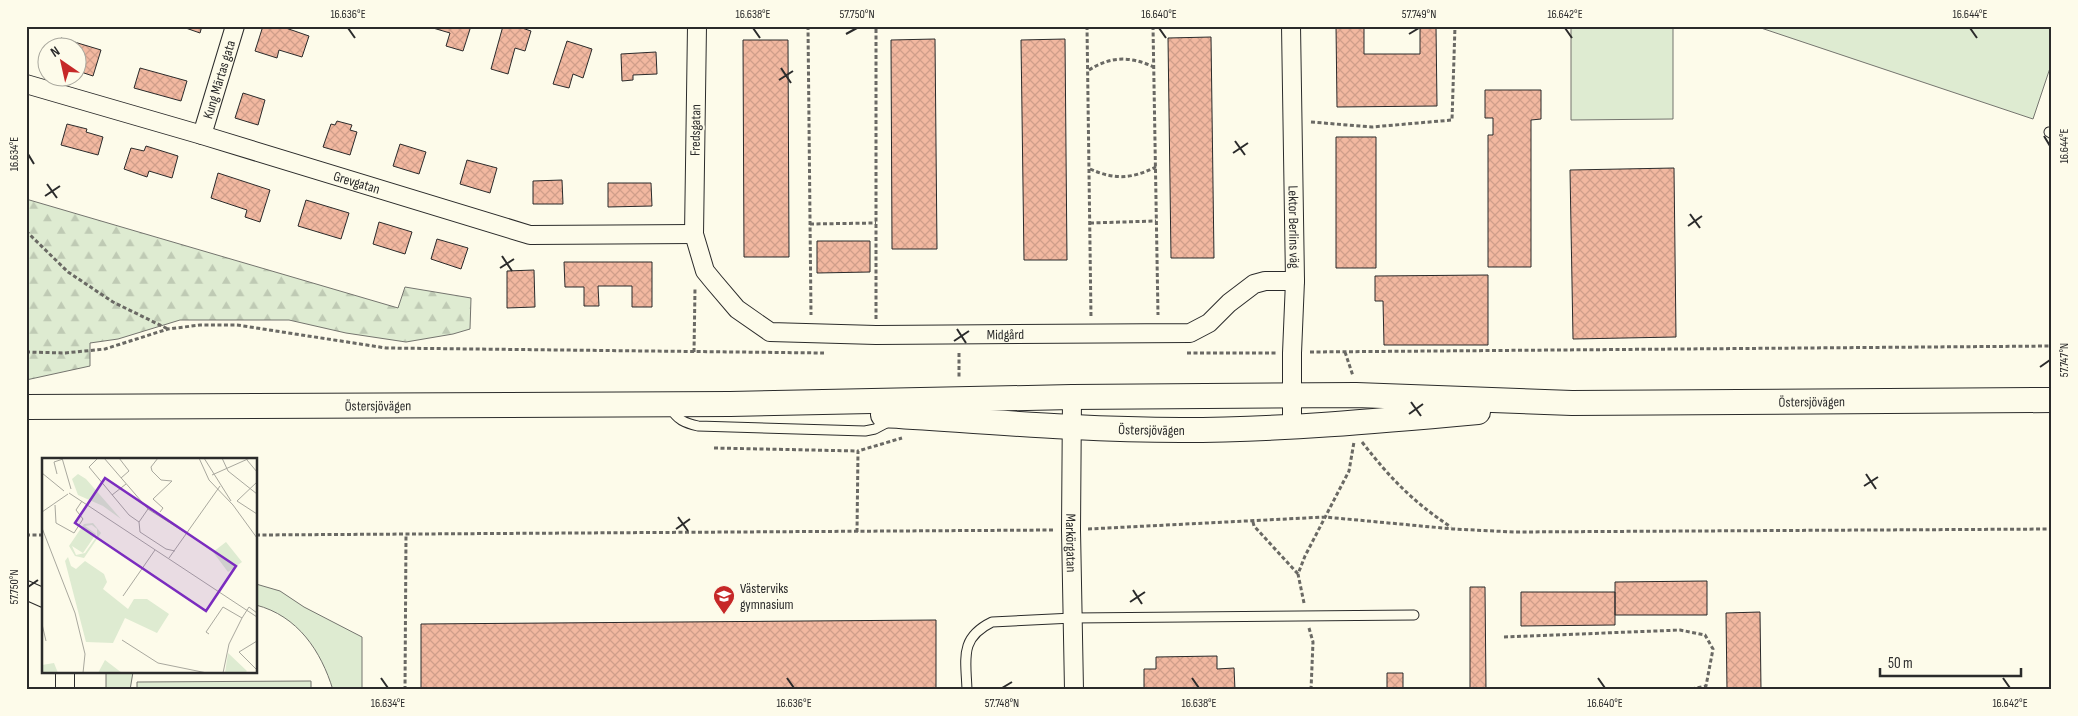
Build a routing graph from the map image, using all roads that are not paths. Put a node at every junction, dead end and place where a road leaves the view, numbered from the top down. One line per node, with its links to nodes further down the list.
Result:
1 (235, 26): 5 (street, Kung Märtas gata)
2 (697, 26): 6 (street, Fredsgatan)
3 (1291, 26): 7 (street, Lektor Berlins väg)
4 (26, 84): 5 (street, Grevgatan)
5 (202, 135): 6 (street, Grevgatan)
6 (694, 234): 7 (street, Midgård)
7 (1295, 281): 8 (street, Lektor Berlins väg)
8 (1292, 396): 9 (main road, Östersjövägen); 11 (main road, Östersjövägen); 17 (street, Lektor Berlins väg)
9 (1072, 397): 13 (main road, Östersjövägen); 16 (street, Markörgatan)
10 (2052, 400): 11 (main road, Östersjövägen)
11 (1572, 403): 17 (main road, Östersjövägen)
12 (669, 404): 13 (main road, Östersjövägen); 14 (main road, Östersjövägen); 15 (lane)
13 (730, 404): 15 (main road, Östersjövägen)
14 (26, 407)
15 (897, 416): 16 (main road, Östersjövägen)
16 (1072, 427): 17 (main road, Östersjövägen); 21 (street, Markörgatan)
17 (1292, 427)
18 (26, 590): 19 (street)
19 (42, 597)
20 (1414, 615): 21 (lane)
21 (1073, 618): 24 (lane); 25 (street, Markörgatan)
22 (65, 674): 23 (street)
23 (65, 690)
24 (967, 690)
25 (1074, 690)

